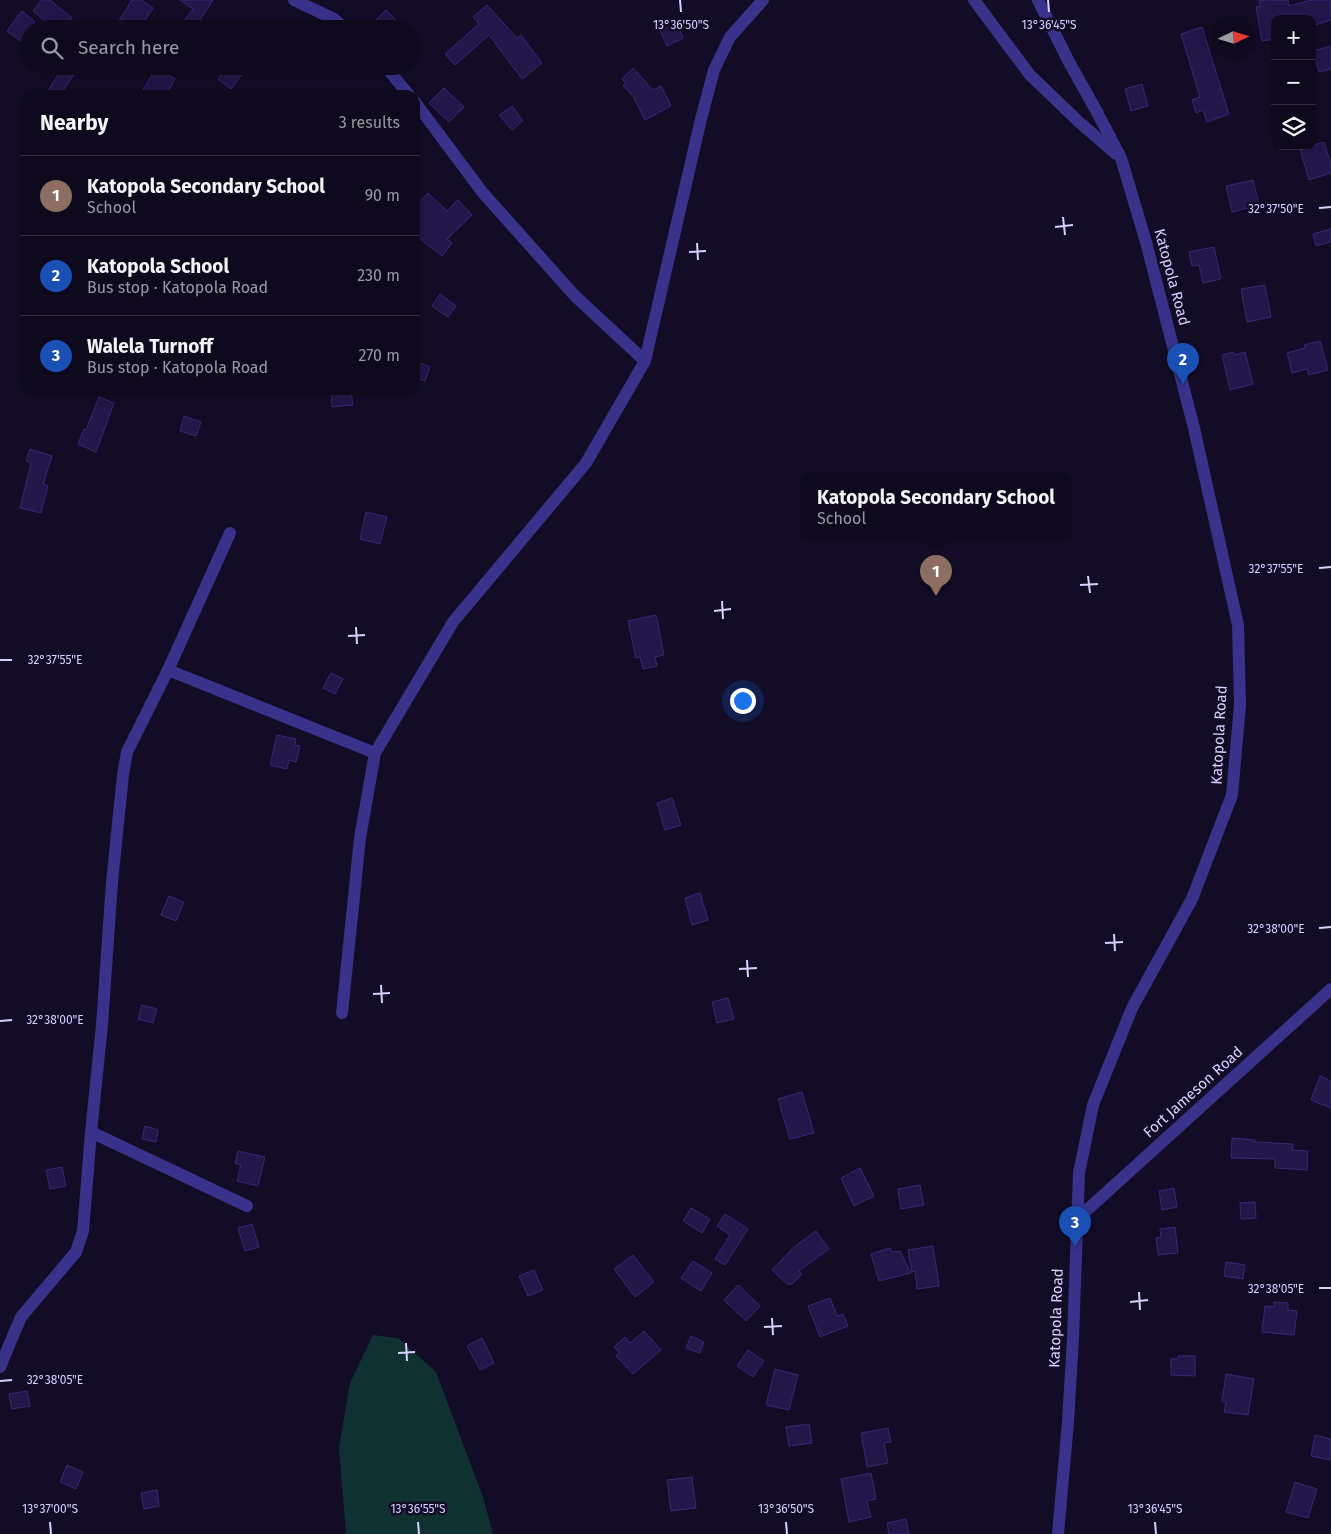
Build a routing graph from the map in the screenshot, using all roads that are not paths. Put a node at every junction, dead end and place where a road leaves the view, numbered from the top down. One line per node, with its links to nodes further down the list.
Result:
1 (294, 0): 5 (street)
2 (763, 0): 10 (street)
3 (974, 0): 9 (street)
4 (1038, 0): 9 (street, Katopola Road)
5 (335, 20)
6 (392, 75): 7 (street)
7 (405, 90)
8 (420, 109): 10 (street)
9 (1120, 158): 18 (street, Katopola Road)
10 (645, 361): 13 (street)
11 (230, 533): 12 (street)
12 (168, 670): 13 (street); 16 (street)
13 (375, 753): 15 (street)
14 (1331, 988): 18 (street, Fort Jameson Road)
15 (342, 1013)
16 (91, 1132): 17 (street); 19 (street)
17 (247, 1206)
18 (1076, 1220): 20 (street, Katopola Road)
19 (0, 1367)
20 (1058, 1534)

